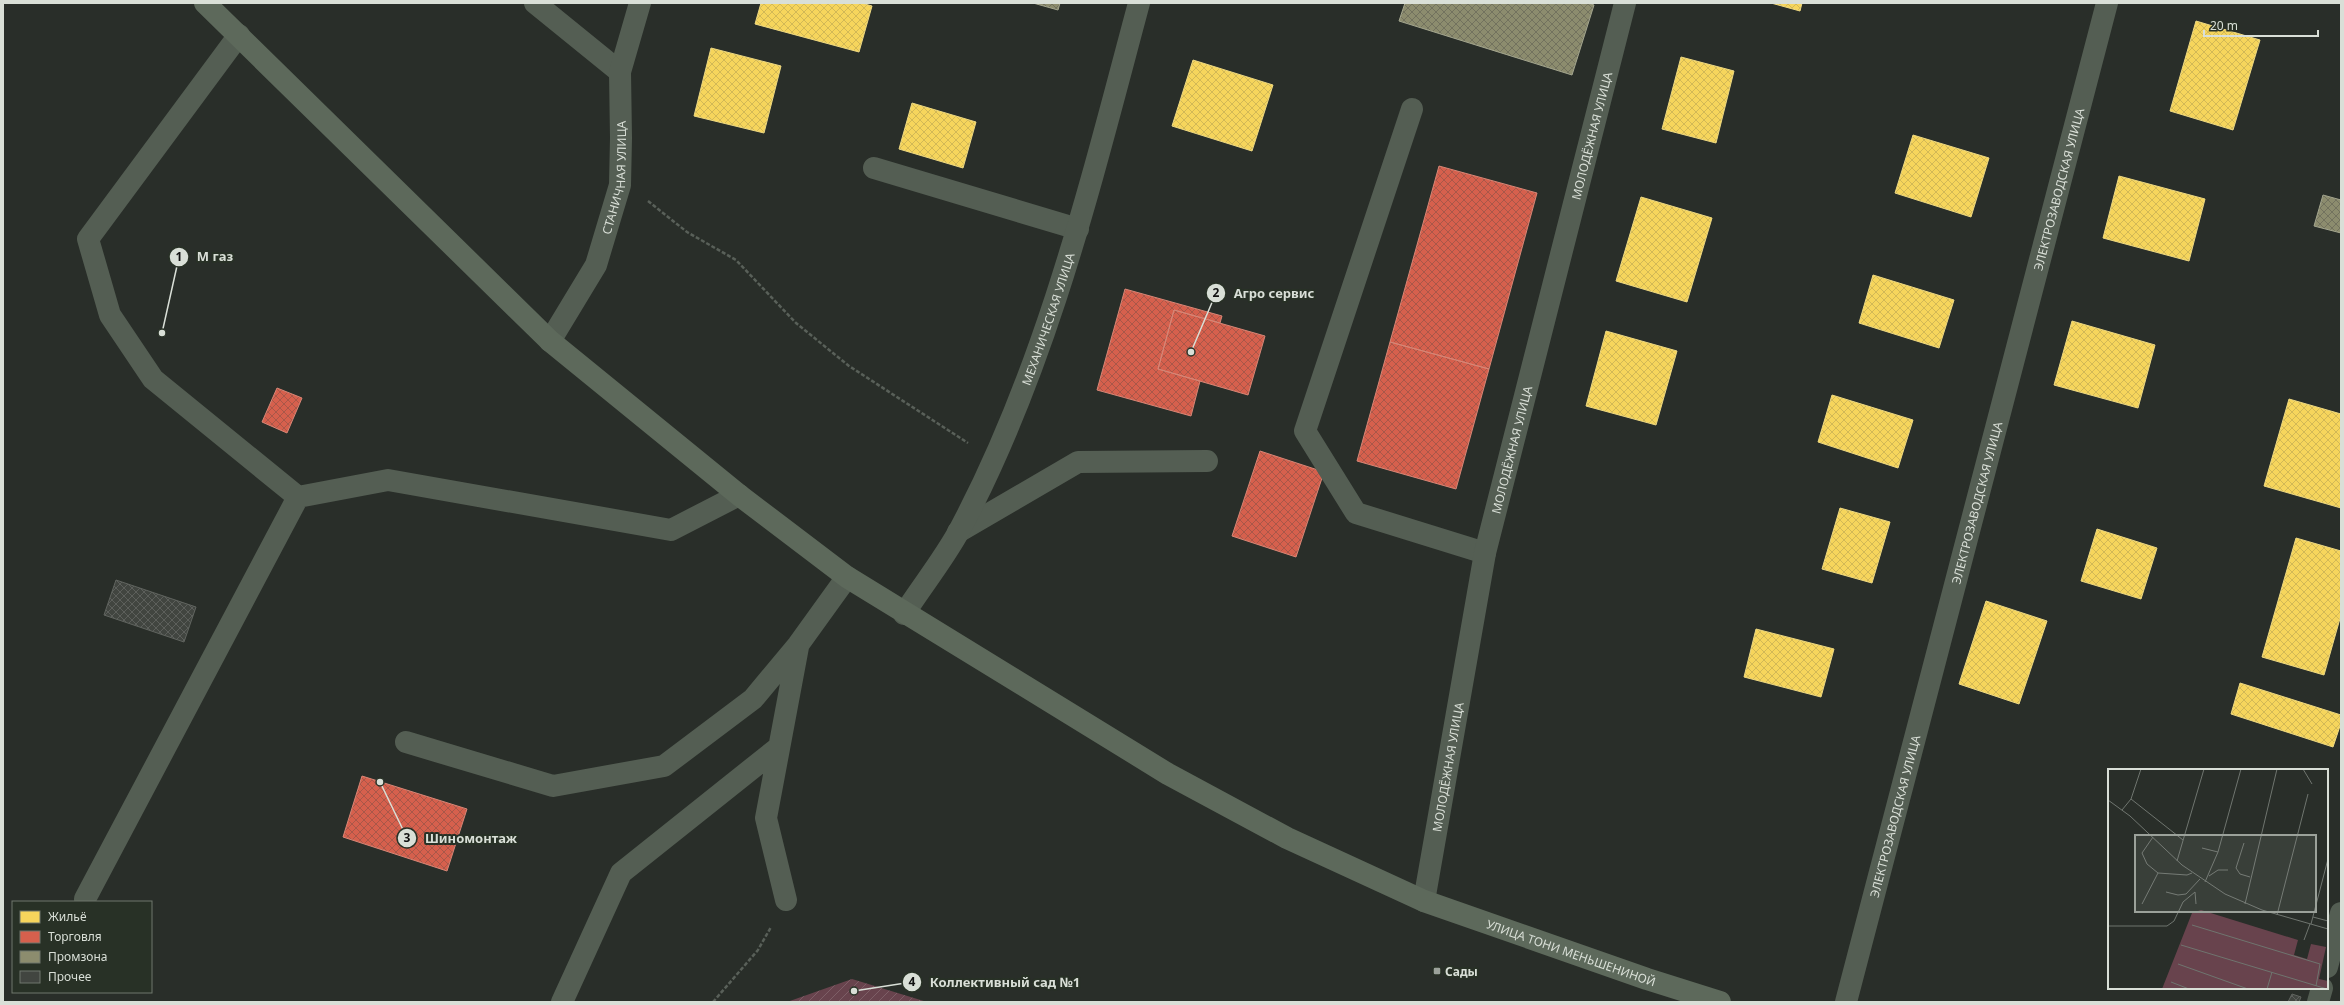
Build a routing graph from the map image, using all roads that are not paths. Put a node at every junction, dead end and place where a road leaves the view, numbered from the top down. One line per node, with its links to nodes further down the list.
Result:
1 (204, 3): 7 (main road, УЛИЦА ТОНИ МЕНЬШЕНИНОЙ)
2 (535, 3): 8 (street)
3 (640, 3): 8 (street, СТАНИЧНАЯ УЛИЦА)
4 (1139, 3): 11 (street, МЕХАНИЧЕСКАЯ УЛИЦА)
5 (1626, 3): 17 (street, МОЛОДЁЖНАЯ УЛИЦА)
6 (2106, 3): 31 (street, ЭЛЕКТРОЗАВОДСКАЯ УЛИЦА)
7 (239, 35): 12 (main road, УЛИЦА ТОНИ МЕНЬШЕНИНОЙ); 15 (street)
8 (620, 72): 12 (street, СТАНИЧНАЯ УЛИЦА)
9 (1412, 109): 17 (street)
10 (874, 168): 11 (street)
11 (1078, 229): 16 (street, МЕХАНИЧЕСКАЯ УЛИЦА)
12 (550, 341): 14 (main road, УЛИЦА ТОНИ МЕНЬШЕНИНОЙ)
13 (1207, 461): 16 (street)
14 (739, 495): 15 (street); 18 (main road, УЛИЦА ТОНИ МЕНЬШЕНИНОЙ)
15 (298, 497): 23 (street)
16 (958, 532): 19 (street, МЕХАНИЧЕСКАЯ УЛИЦА)
17 (1485, 553): 25 (street, МОЛОДЁЖНАЯ УЛИЦА)
18 (847, 578): 19 (main road, УЛИЦА ТОНИ МЕНЬШЕНИНОЙ); 20 (street)
19 (904, 614): 25 (main road, УЛИЦА ТОНИ МЕНЬШЕНИНОЙ)
20 (798, 645): 21 (street); 22 (street)
21 (406, 742)
22 (779, 747): 24 (street); 29 (street)
23 (85, 899)
24 (786, 900)
25 (1424, 901): 30 (main road, УЛИЦА ТОНИ МЕНЬШЕНИНОЙ)
26 (2341, 913): 27 (street)
27 (2328, 963)
28 (2322, 989): 32 (street)
29 (562, 1002)
30 (1720, 1002)
31 (1846, 1002)
32 (2318, 1002)

